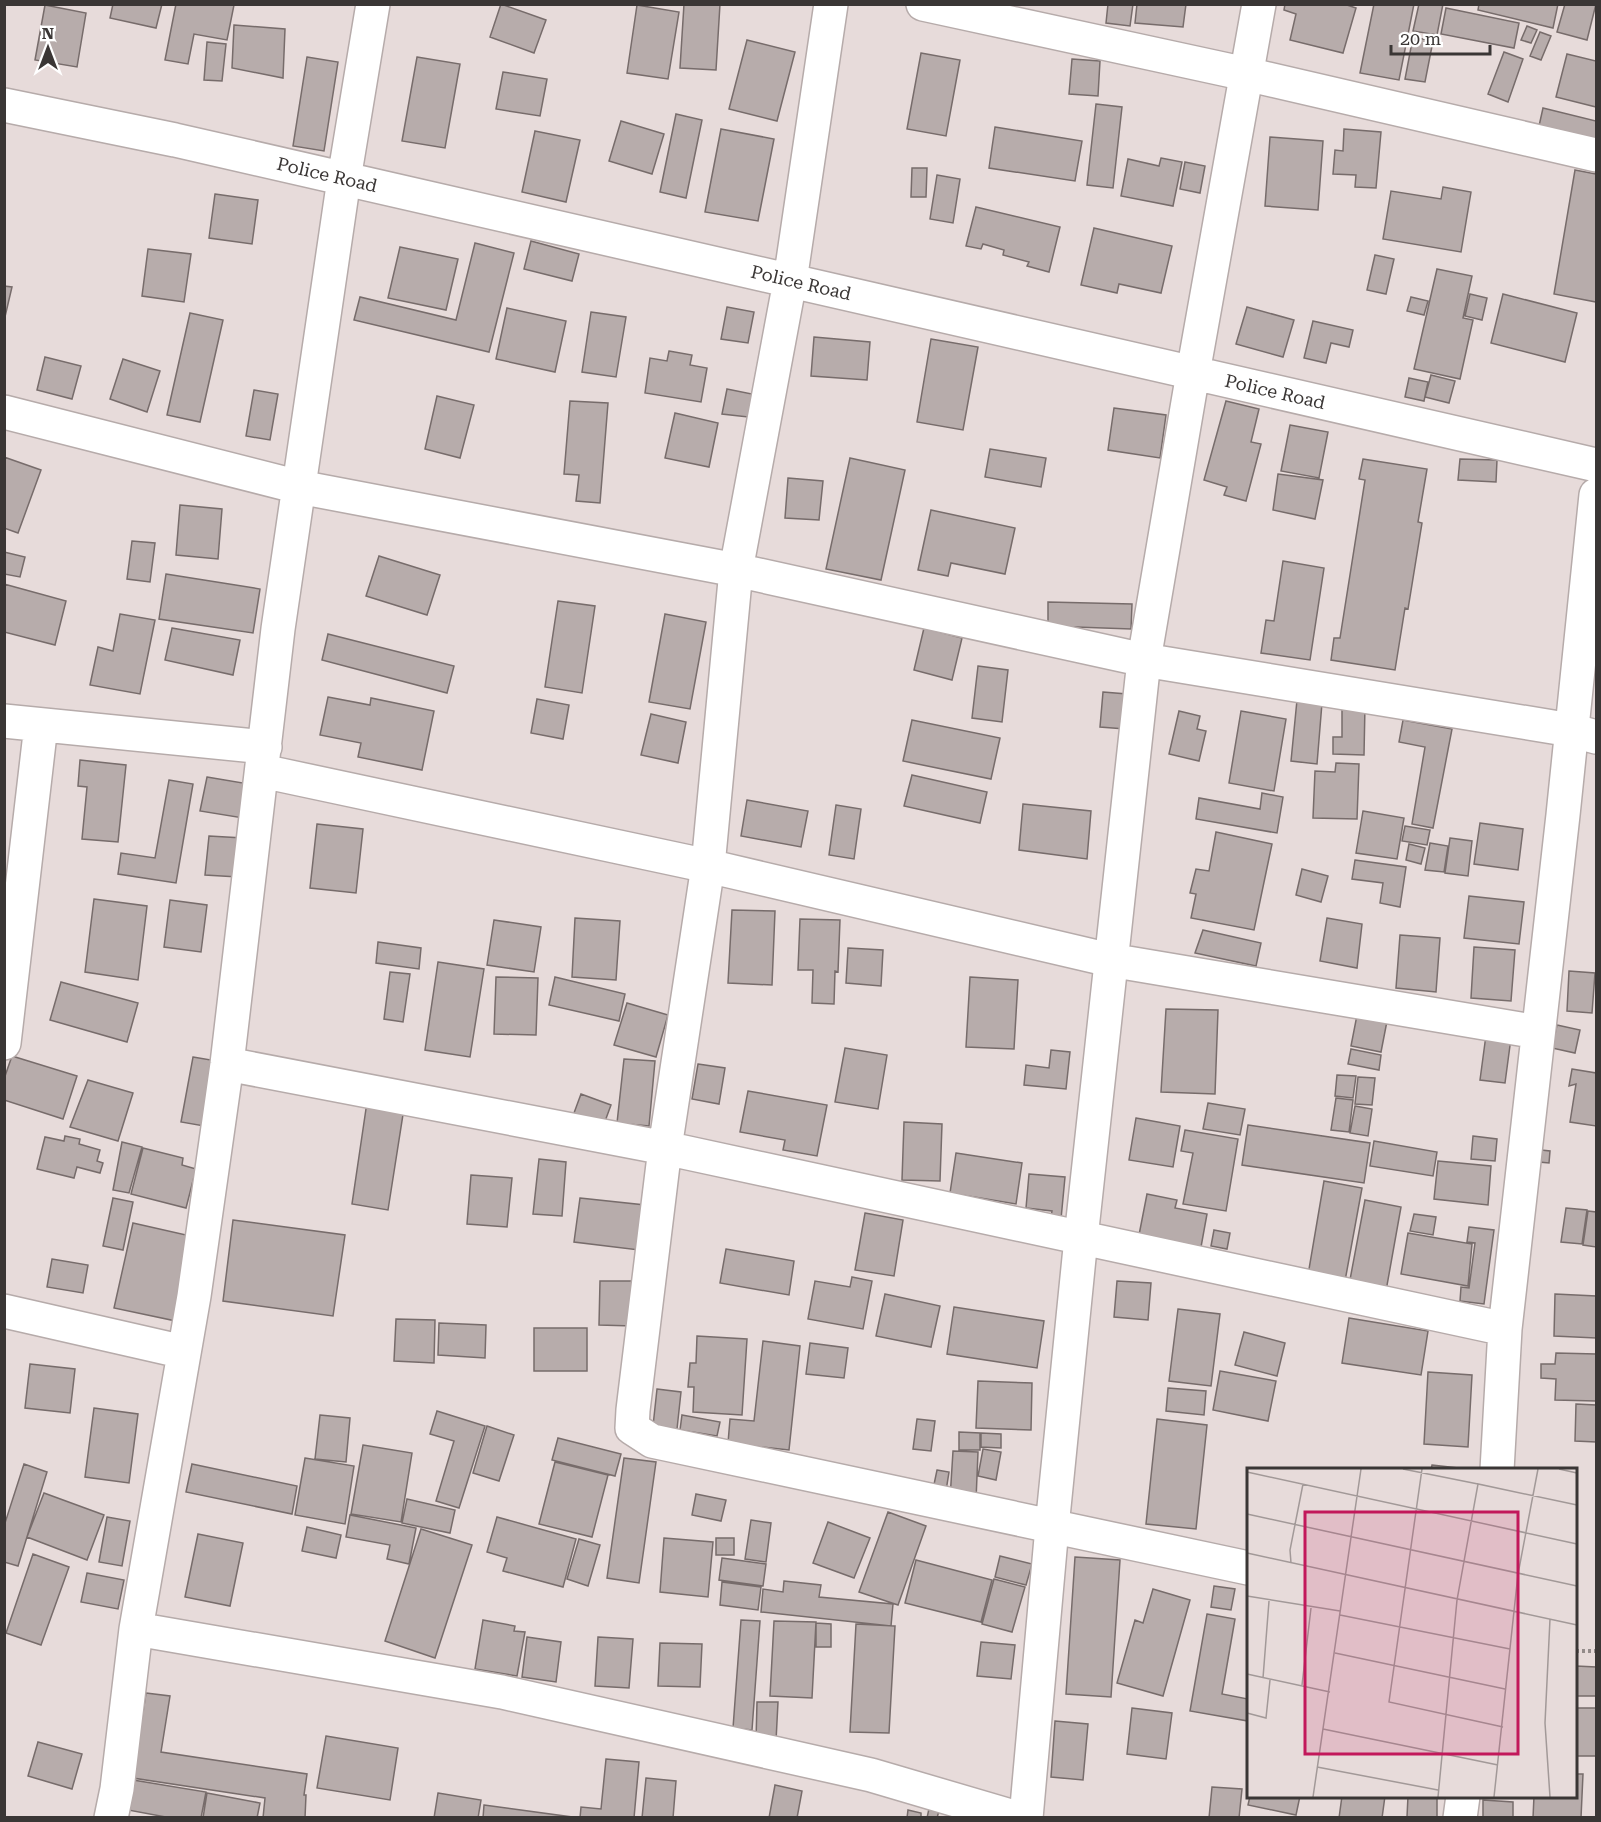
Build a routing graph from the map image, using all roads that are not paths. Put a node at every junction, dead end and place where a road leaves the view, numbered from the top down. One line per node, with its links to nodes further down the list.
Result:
1 (374, 4): 8 (street)
2 (831, 4): 9 (street)
3 (923, 4): 5 (street)
4 (1259, 4): 5 (street)
5 (1246, 74): 7 (street); 10 (street)
6 (4, 105): 8 (street, Police Road)
7 (1596, 155)
8 (344, 178): 9 (street, Police Road); 13 (street)
9 (790, 281): 10 (street, Police Road); 15 (street)
10 (1192, 373): 12 (street, Police Road); 16 (street)
11 (4, 412): 13 (street)
12 (1596, 465)
13 (299, 487): 15 (street); 20 (street)
14 (1596, 495): 19 (street)
15 (736, 570): 16 (street); 21 (street)
16 (1144, 660): 19 (street); 22 (street)
17 (4, 721): 18 (street)
18 (41, 725): 20 (street); 24 (street)
19 (1584, 734): 23 (street)
20 (263, 759): 21 (street); 25 (street)
21 (708, 866): 22 (street); 26 (street)
22 (1110, 960): 23 (street); 27 (street)
23 (1538, 1032): 29 (street)
24 (4, 1043)
25 (227, 1064): 26 (street); 30 (street)
26 (665, 1148): 27 (street); 32 (street)
27 (1081, 1238): 29 (street); 32 (street)
28 (4, 1311): 30 (street)
29 (1505, 1329): 31 (street)
30 (184, 1352): 34 (street)
31 (1497, 1468)
32 (1052, 1527): 33 (street); 38 (street)
33 (1247, 1568)
34 (136, 1629): 36 (street); 37 (street)
35 (1463, 1798): 39 (street)
36 (111, 1818)
37 (1017, 1818)
38 (1026, 1818)
39 (1460, 1818)

